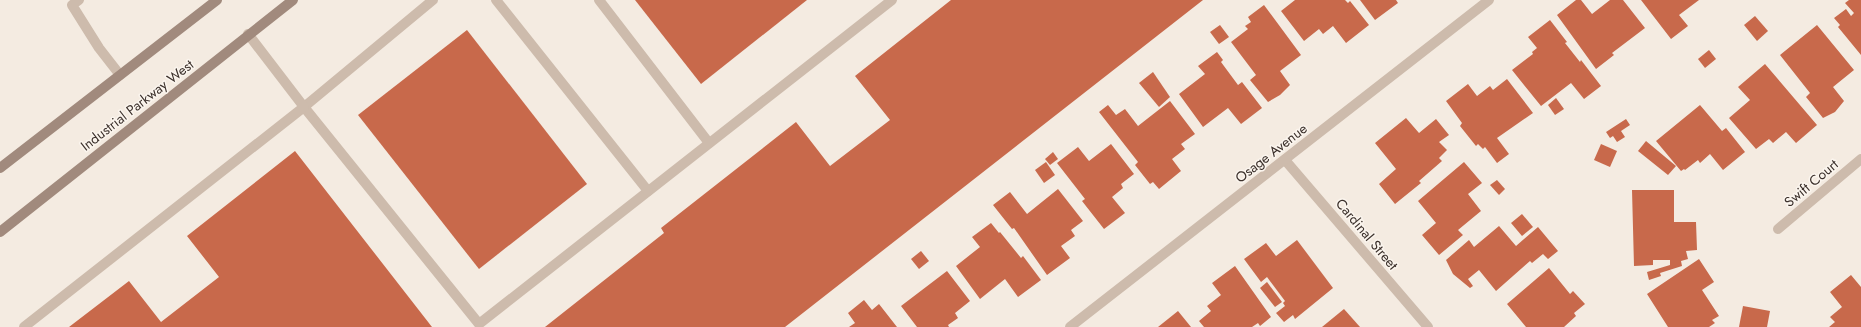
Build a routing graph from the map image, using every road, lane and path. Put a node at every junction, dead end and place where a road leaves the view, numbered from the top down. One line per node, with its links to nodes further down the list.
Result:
1 (79, 0): 10 (street)
2 (217, 0): 10 (main road)
3 (293, 0): 9 (main road, Industrial Parkway West)
4 (433, 0): 11 (street)
5 (496, 0): 16 (street)
6 (599, 0): 12 (street)
7 (892, 0): 12 (street)
8 (1489, 0): 14 (street, Osage Avenue)
9 (248, 34): 11 (street); 18 (main road, Industrial Parkway West)
10 (120, 75): 15 (main road)
11 (304, 107): 16 (street); 19 (street)
12 (710, 143): 16 (street)
13 (1861, 159): 17 (street, Swift Court)
14 (1285, 160): 20 (street, Osage Avenue); 21 (street, Cardinal Street)
15 (0, 168)
16 (648, 191)
17 (1778, 229)
18 (0, 232)
19 (24, 327)
20 (1070, 327)
21 (1428, 327)

